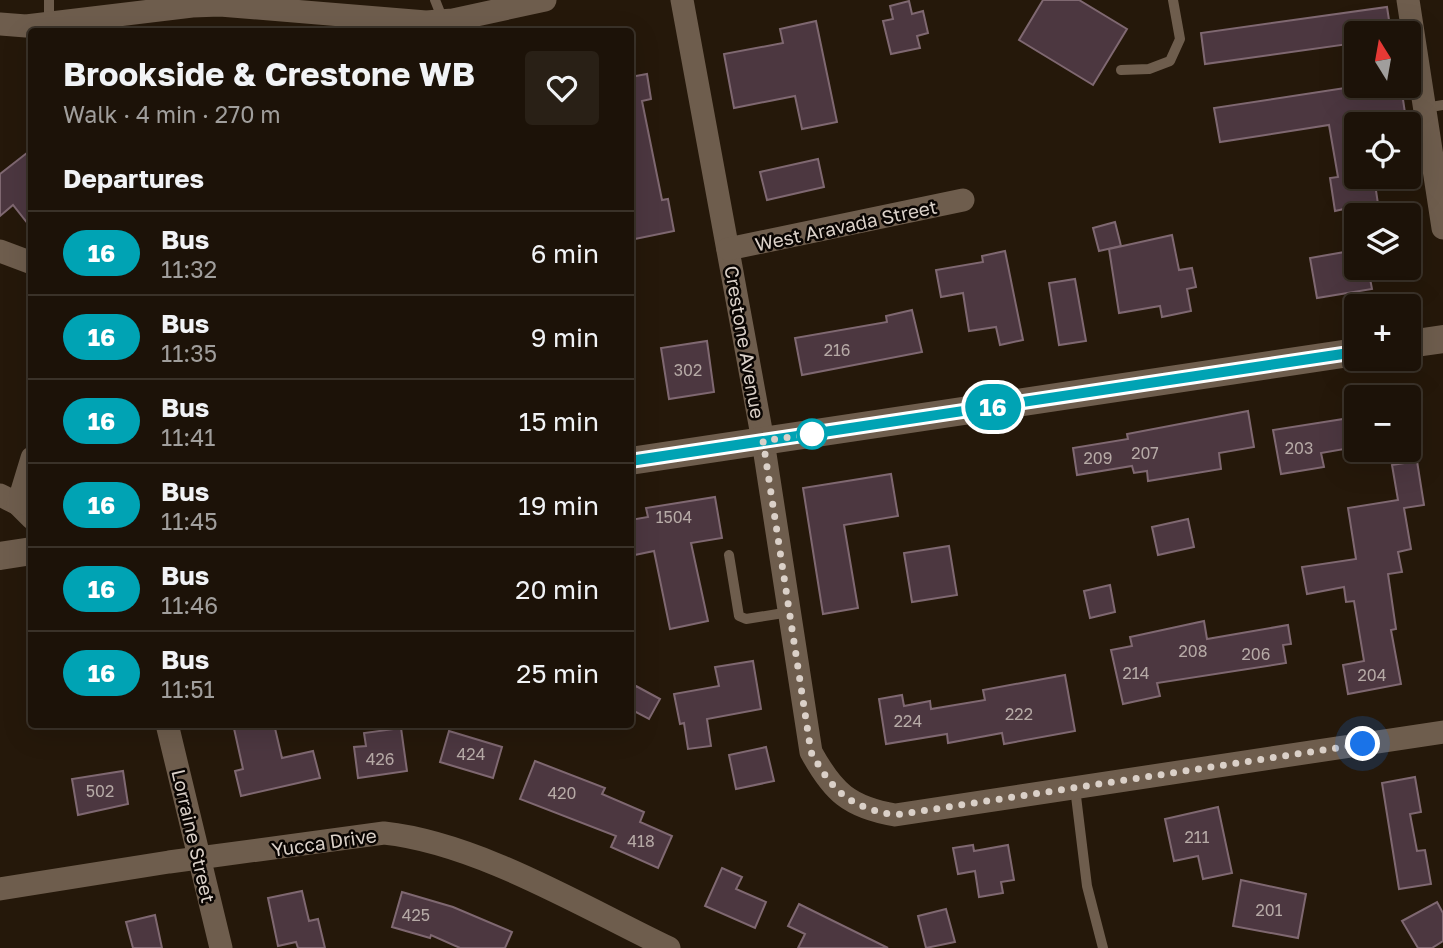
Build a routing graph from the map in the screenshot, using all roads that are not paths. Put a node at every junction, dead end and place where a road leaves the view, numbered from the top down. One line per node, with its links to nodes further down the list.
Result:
1 (49, 0): 7 (lane)
2 (545, 0): 6 (street)
3 (682, 0): 13 (street, Crestone Avenue)
4 (1173, 0): 9 (lane)
5 (1408, 0): 10 (street)
6 (439, 10): 7 (street)
7 (49, 23): 8 (street)
8 (0, 24)
9 (1121, 70)
10 (1434, 107): 12 (street)
11 (963, 200): 13 (street, West Aravada Street)
12 (1443, 228)
13 (728, 249): 19 (street, Crestone Avenue)
14 (0, 251): 15 (street)
15 (28, 262)
16 (1443, 339): 17 (street)
17 (1421, 342)
18 (1344, 354): 19 (street)
19 (763, 441): 20 (street); 26 (street, Crestone Avenue)
20 (634, 460)
21 (28, 471): 22 (street)
22 (17, 506)
23 (28, 552): 25 (street)
24 (729, 555): 26 (lane)
25 (0, 556)
26 (790, 611): 29 (street, Crestone Avenue)
27 (168, 728): 30 (street, Lorraine Street)
28 (1443, 733): 29 (street)
29 (1075, 788): 34 (lane)
30 (199, 859): 31 (street, Yucca Drive); 32 (street, Lorraine Street); 33 (street, Yucca Drive)
31 (0, 889)
32 (221, 948)
33 (668, 948)
34 (1103, 948)

